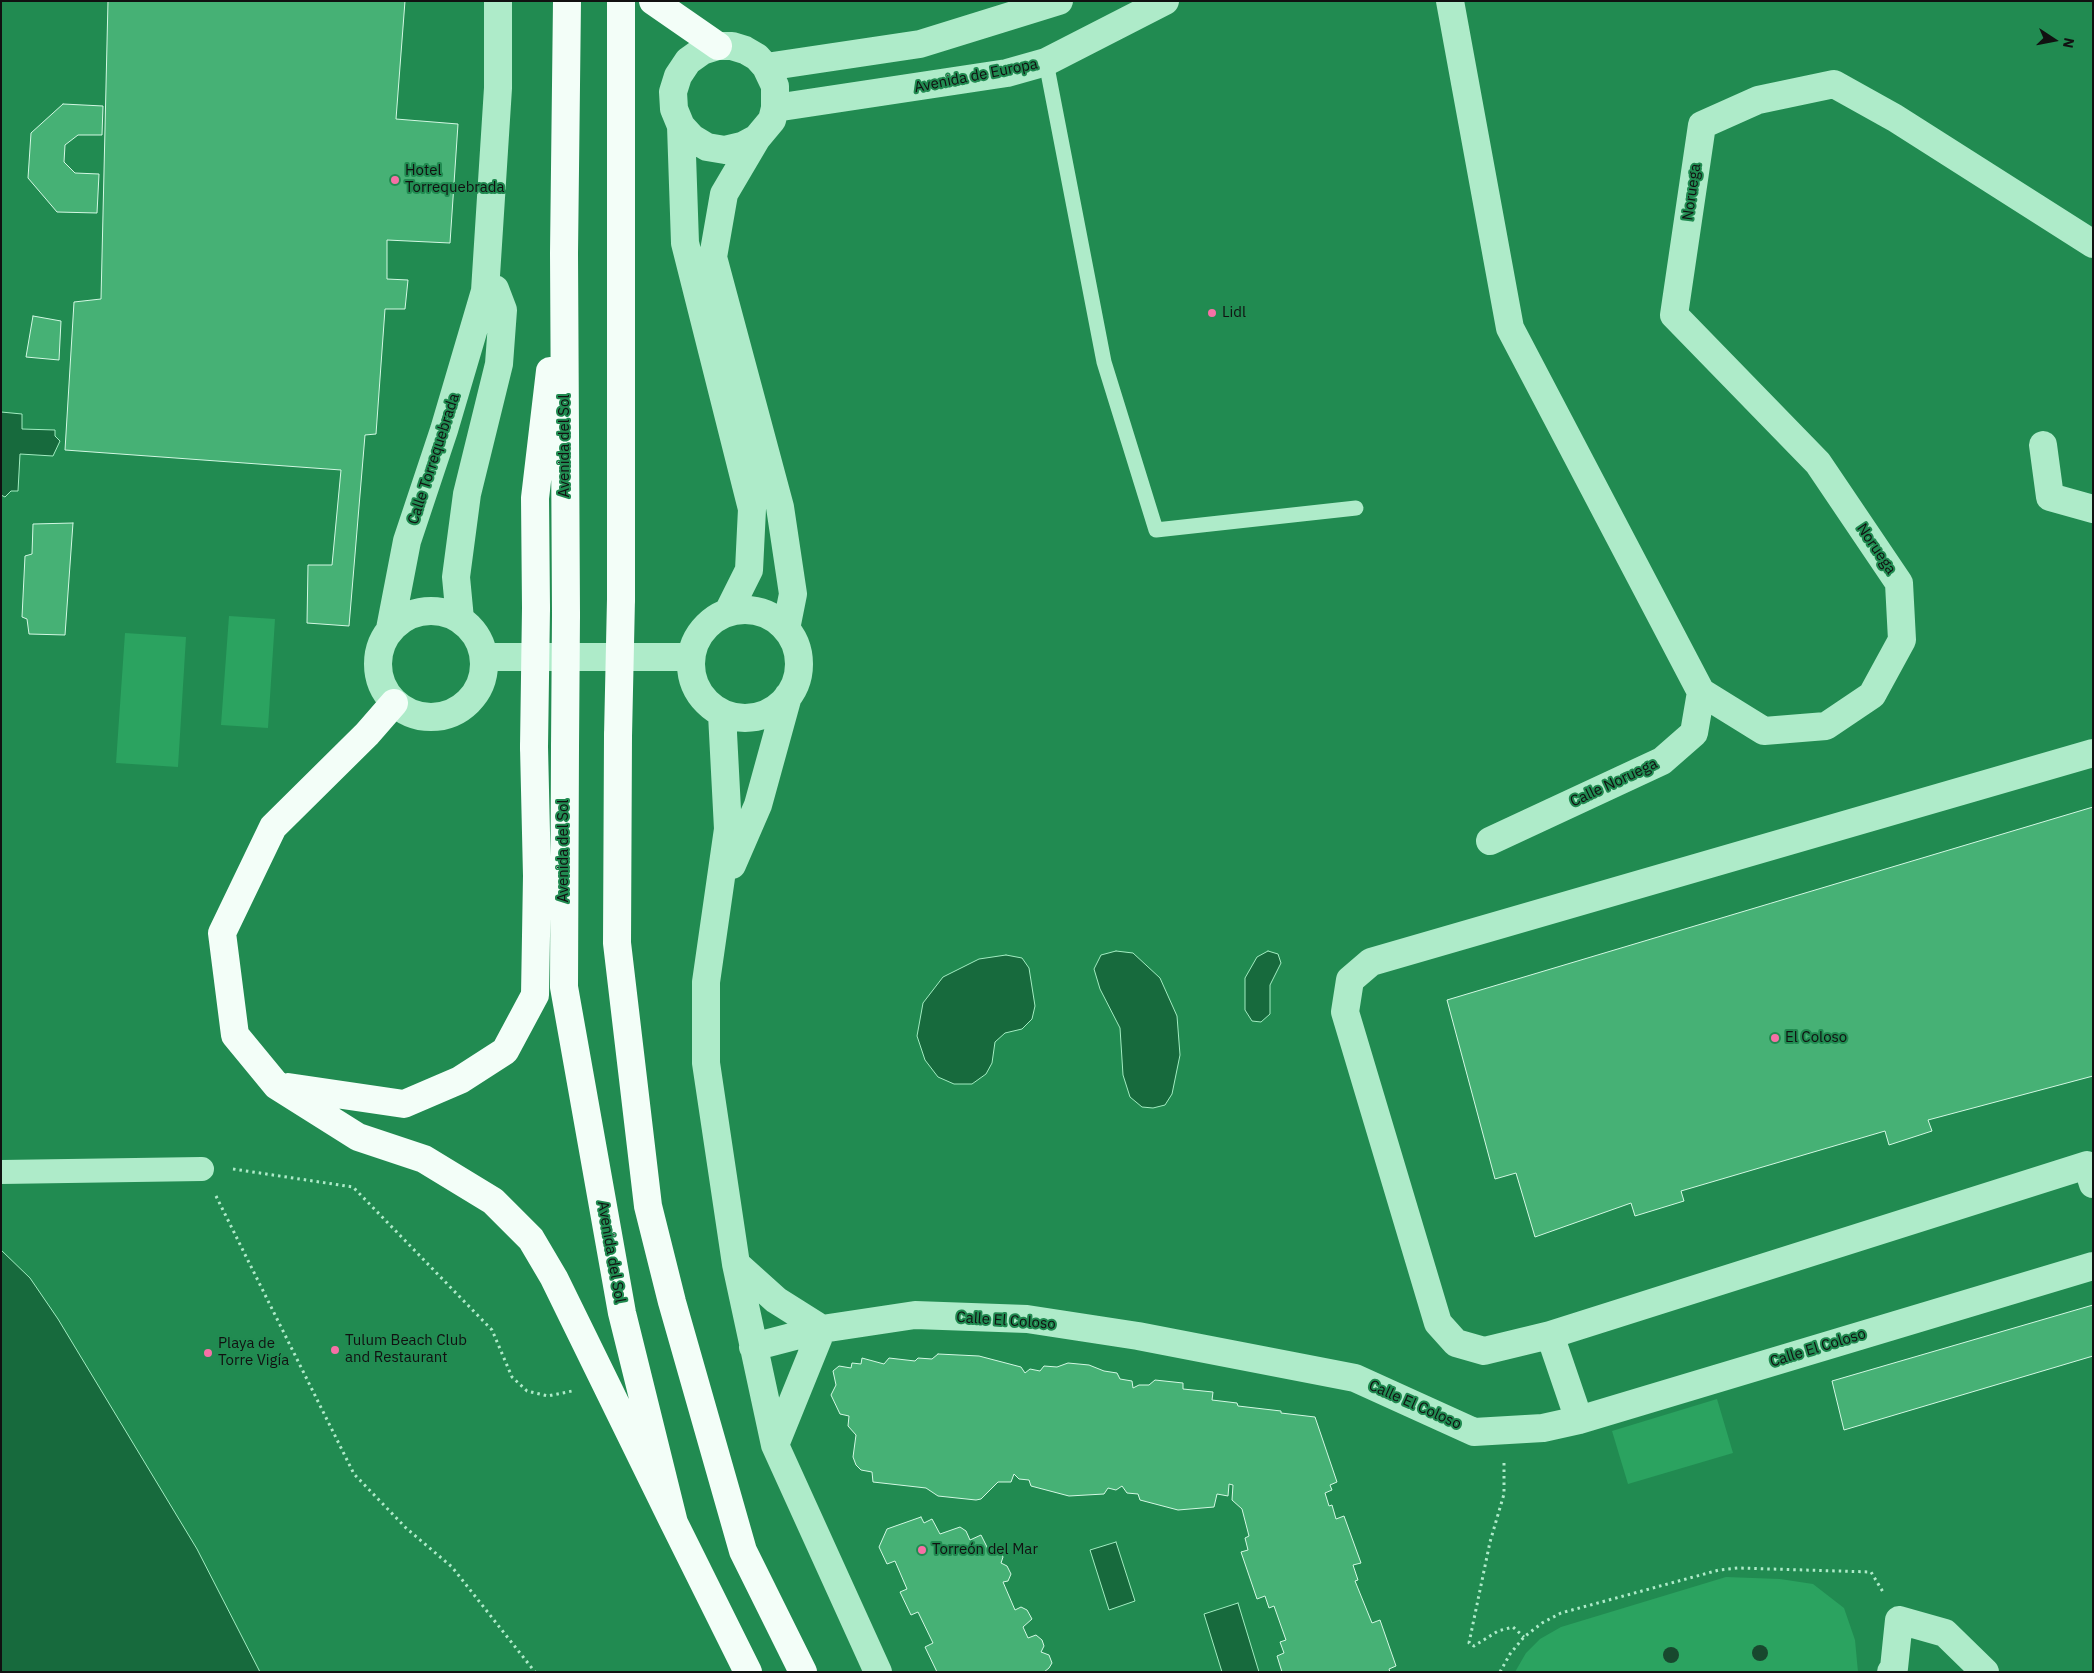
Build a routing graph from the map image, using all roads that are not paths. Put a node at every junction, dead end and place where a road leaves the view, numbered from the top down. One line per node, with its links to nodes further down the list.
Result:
1 (498, 1): 16 (street, Calle Torrequebrada)
2 (566, 1): 15 (main road, Avenida del Sol)
3 (621, 1): 46 (main road, bridge)
4 (653, 1): 8 (main road)
5 (1059, 1): 10 (street)
6 (1165, 1): 9 (street, Avenida de Europa)
7 (1450, 1): 26 (street, Noruega)
8 (718, 46): 10 (street); 12 (street)
9 (1046, 62): 11 (street, Avenida de Europa); 18 (lane)
10 (766, 67): 11 (street)
11 (775, 108): 13 (street)
12 (681, 126): 13 (street); 20 (street)
13 (757, 138): 22 (street)
14 (2093, 244): 26 (street, Noruega)
15 (564, 252): 33 (main road, bridge); 44 (main road, Avenida del Sol, bridge)
16 (485, 291): 21 (street); 23 (street, Calle Torrequebrada)
17 (2043, 445): 19 (street)
18 (1356, 508)
19 (2093, 509)
20 (728, 612): 22 (street); 25 (street)
21 (460, 619): 23 (street); 24 (street)
22 (786, 629): 27 (street)
23 (390, 630): 28 (street)
24 (484, 657): 25 (street); 28 (street)
25 (691, 657): 29 (street)
26 (1701, 692): 31 (street, Calle Noruega)
27 (788, 696): 29 (street); 32 (street)
28 (394, 703): 33 (main road)
29 (722, 714): 32 (street)
30 (2093, 753): 40 (street)
31 (1490, 841)
32 (716, 903): 37 (street)
33 (277, 1086): 44 (main road)
34 (202, 1168): 35 (street)
35 (1, 1172)
36 (2090, 1174): 40 (street)
37 (736, 1264): 39 (street); 41 (street)
38 (2093, 1266): 42 (street, Calle El Coloso)
39 (822, 1329): 41 (street, Calle El Coloso); 42 (street, Calle El Coloso); 43 (street)
40 (1550, 1335): 42 (street)
41 (753, 1348): 43 (street)
42 (1579, 1420)
43 (774, 1445): 47 (street)
44 (674, 1524): 45 (main road, Avenida del Sol)
45 (748, 1672)
46 (802, 1672)
47 (878, 1672)
48 (1891, 1672): 49 (street)
49 (1985, 1672)

